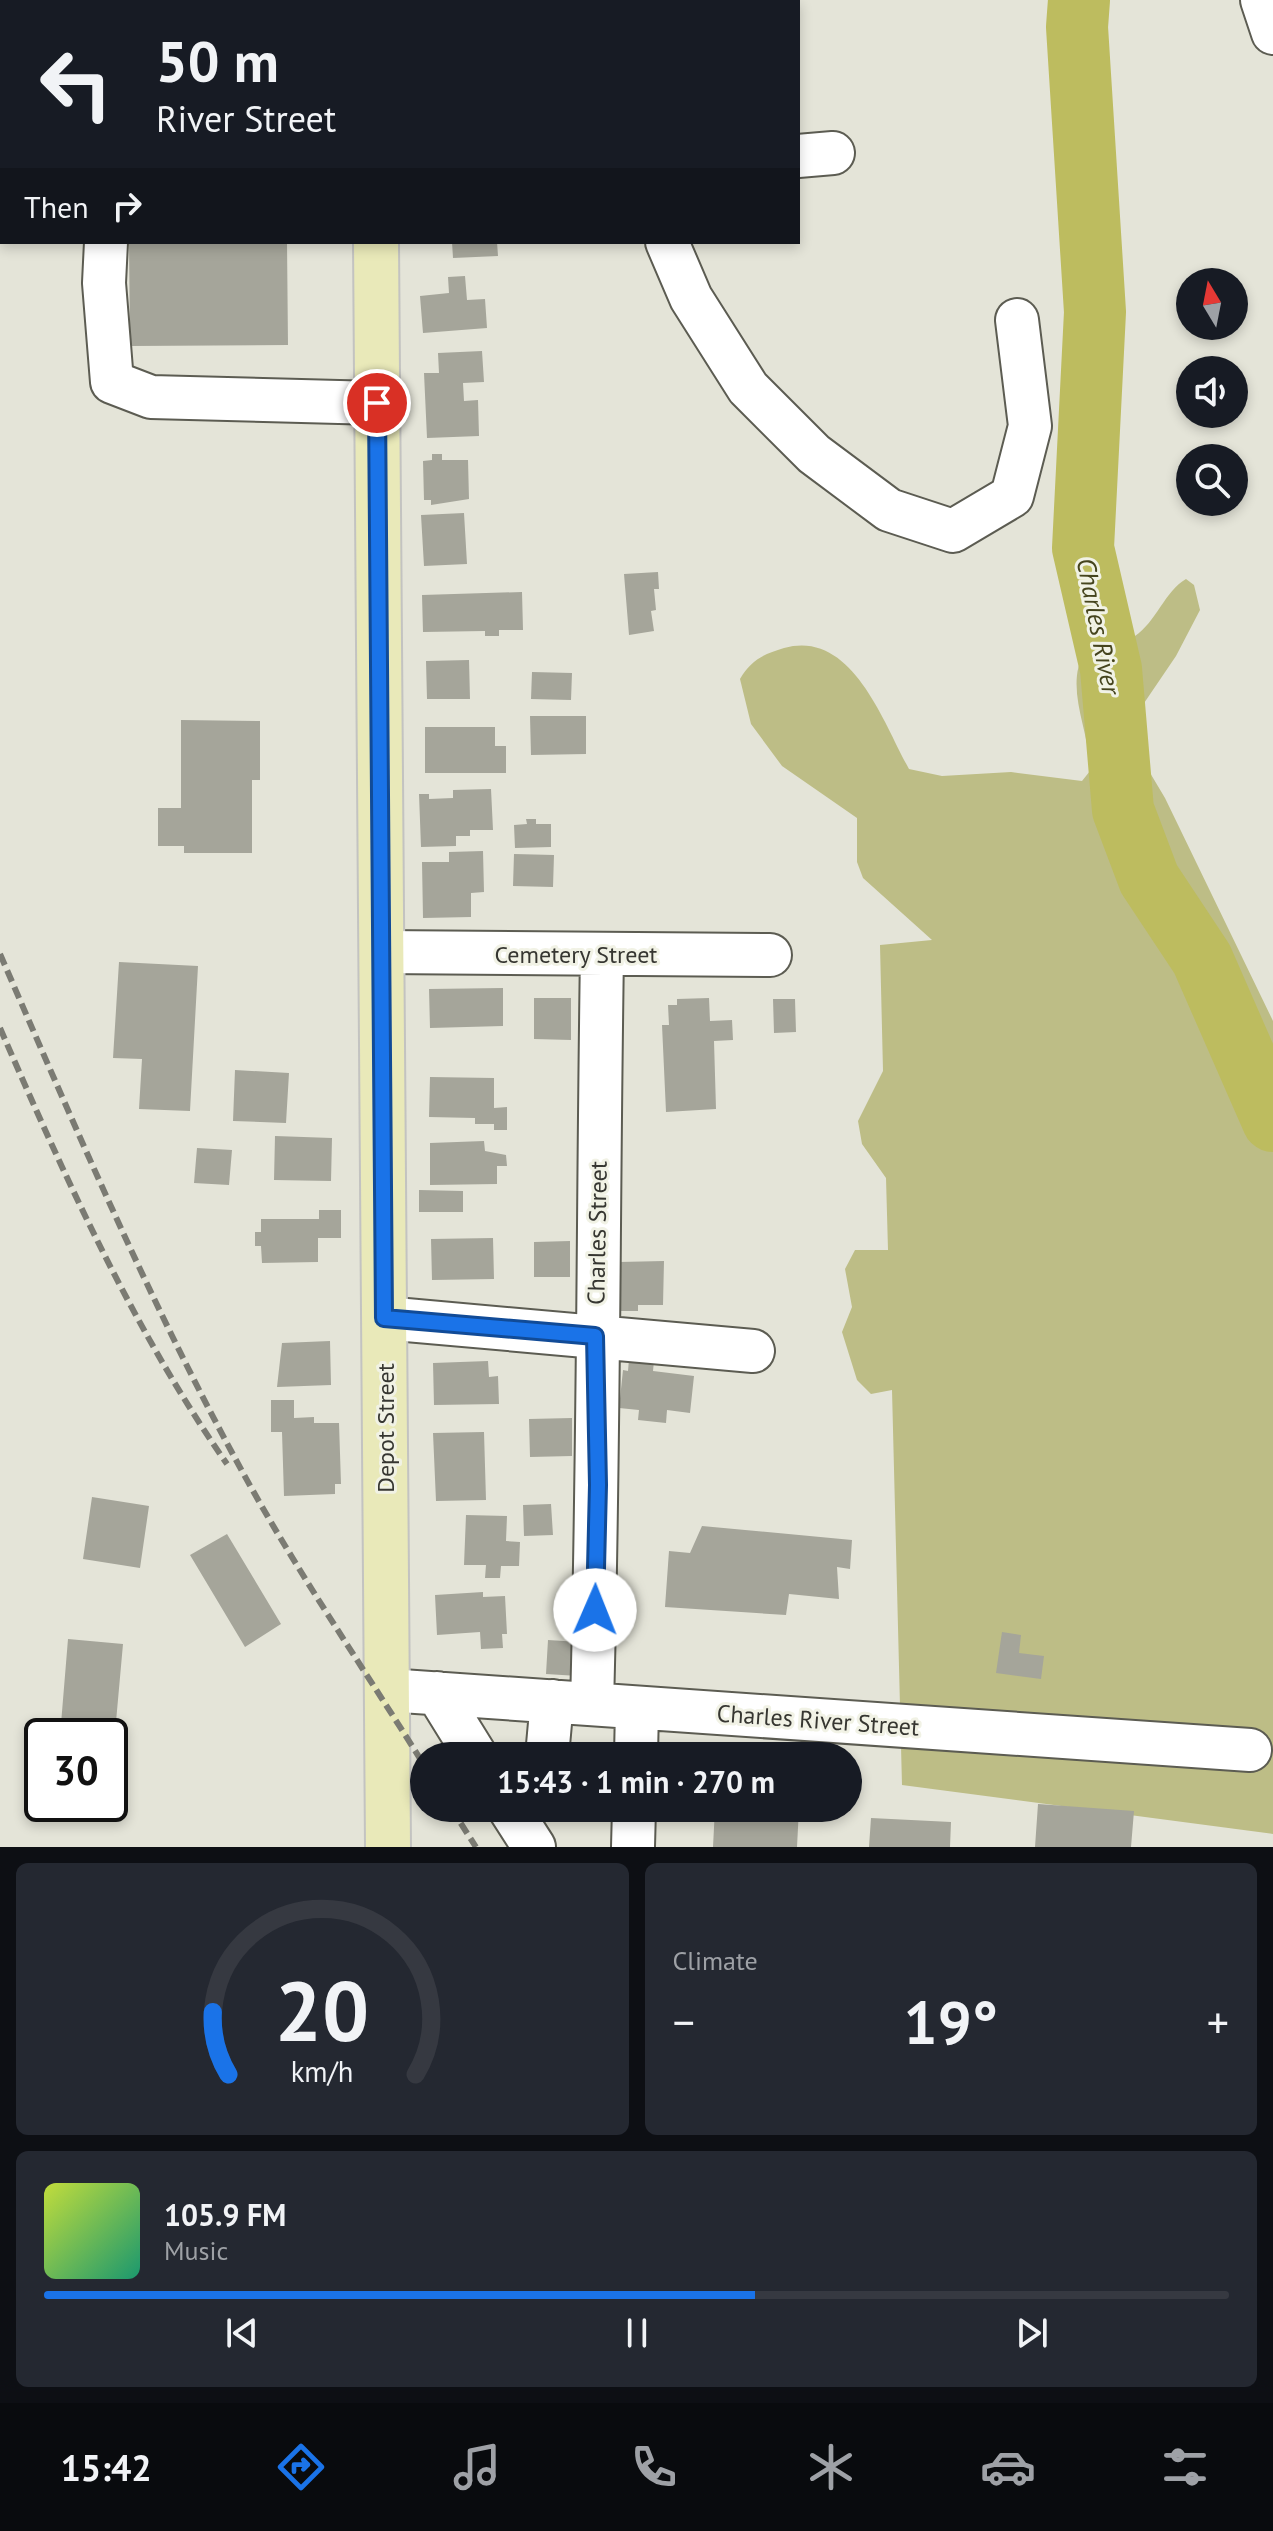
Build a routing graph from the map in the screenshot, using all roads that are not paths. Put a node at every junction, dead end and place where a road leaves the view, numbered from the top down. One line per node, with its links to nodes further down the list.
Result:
1 (1262, 0): 2 (street)
2 (1273, 33)
3 (106, 244): 7 (street)
4 (376, 244): 7 (main road, Depot Street)
5 (668, 244): 6 (street)
6 (1017, 320)
7 (377, 403): 8 (main road, Depot Street)
8 (381, 952): 9 (street, Cemetery Street); 11 (main road, Depot Street)
9 (602, 954): 10 (street, Cemetery Street); 12 (street, Charles Street)
10 (770, 955)
11 (384, 1318): 12 (street); 14 (main road, Depot Street)
12 (595, 1336): 13 (street); 16 (street, Charles Street)
13 (753, 1351)
14 (387, 1690): 15 (street, Charles River Street); 23 (main road, Depot Street)
15 (437, 1693): 16 (street, Charles River Street); 18 (street)
16 (572, 1703): 17 (street, Charles River Street); 19 (street, Charles Street)
17 (637, 1708): 20 (street); 21 (street, Charles River Street)
18 (467, 1742)
19 (554, 1742)
20 (636, 1742)
21 (1250, 1750)
22 (634, 1822): 24 (street)
23 (388, 1847)
24 (633, 1847)

